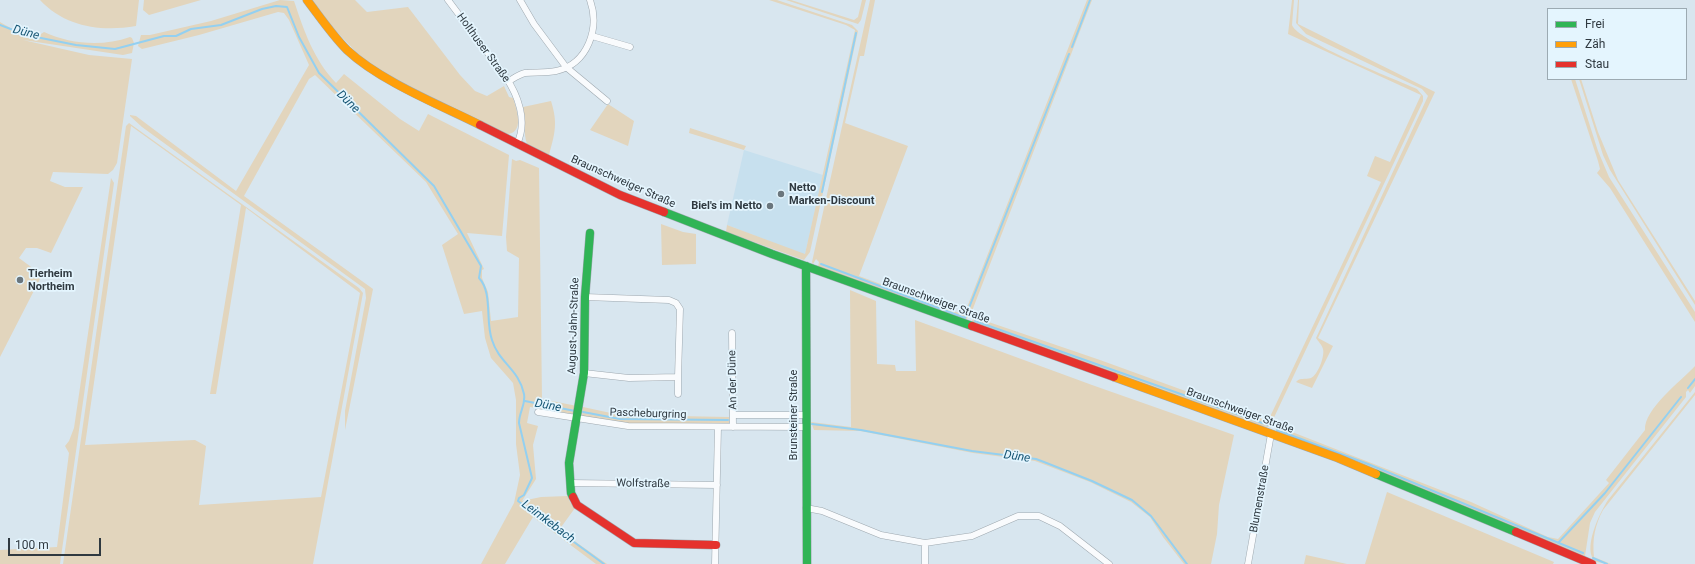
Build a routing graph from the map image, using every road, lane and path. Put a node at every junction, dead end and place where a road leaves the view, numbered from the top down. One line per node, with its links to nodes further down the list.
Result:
1 (308, 0): 10 (main road, Braunschweiger Straße)
2 (448, 0): 8 (street, Holthuser Straße)
3 (520, 0): 7 (street)
4 (590, 0): 5 (street)
5 (592, 36): 6 (street); 7 (street)
6 (630, 47)
7 (566, 67): 8 (street); 9 (street)
8 (509, 81): 10 (street, Holthuser Straße)
9 (607, 101)
10 (517, 144): 12 (main road, Braunschweiger Straße)
11 (590, 233): 13 (main road, August-Jahn-Straße)
12 (806, 266): 19 (main road, Brunsteiner Straße); 25 (main road, Braunschweiger Straße)
13 (584, 297): 15 (main road, August-Jahn-Straße); 16 (street)
14 (732, 333): 20 (street, An der Düne)
15 (584, 373): 16 (street); 21 (main road, August-Jahn-Straße)
16 (678, 377): 17 (street)
17 (678, 394)
18 (538, 412): 21 (street, Pascheburgring)
19 (805, 414): 20 (street); 24 (main road, Brunsteiner Straße)
20 (733, 415): 23 (street, An der Düne)
21 (577, 418): 22 (street, Pascheburgring); 26 (main road)
22 (718, 427): 23 (street, Pascheburgring); 27 (street)
23 (734, 427): 24 (street, Pascheburgring)
24 (805, 427): 28 (main road, Brunsteiner Straße)
25 (1271, 434): 35 (street, Blumenstraße); 36 (main road, Braunschweiger Straße)
26 (570, 483): 27 (street, Wolfstraße); 30 (main road)
27 (717, 485): 30 (street)
28 (806, 508): 29 (street); 32 (main road, Brunsteiner Straße)
29 (925, 543): 33 (street); 34 (street)
30 (716, 545): 31 (street)
31 (716, 564)
32 (807, 564)
33 (925, 564)
34 (1109, 564)
35 (1248, 564)
36 (1592, 564)

